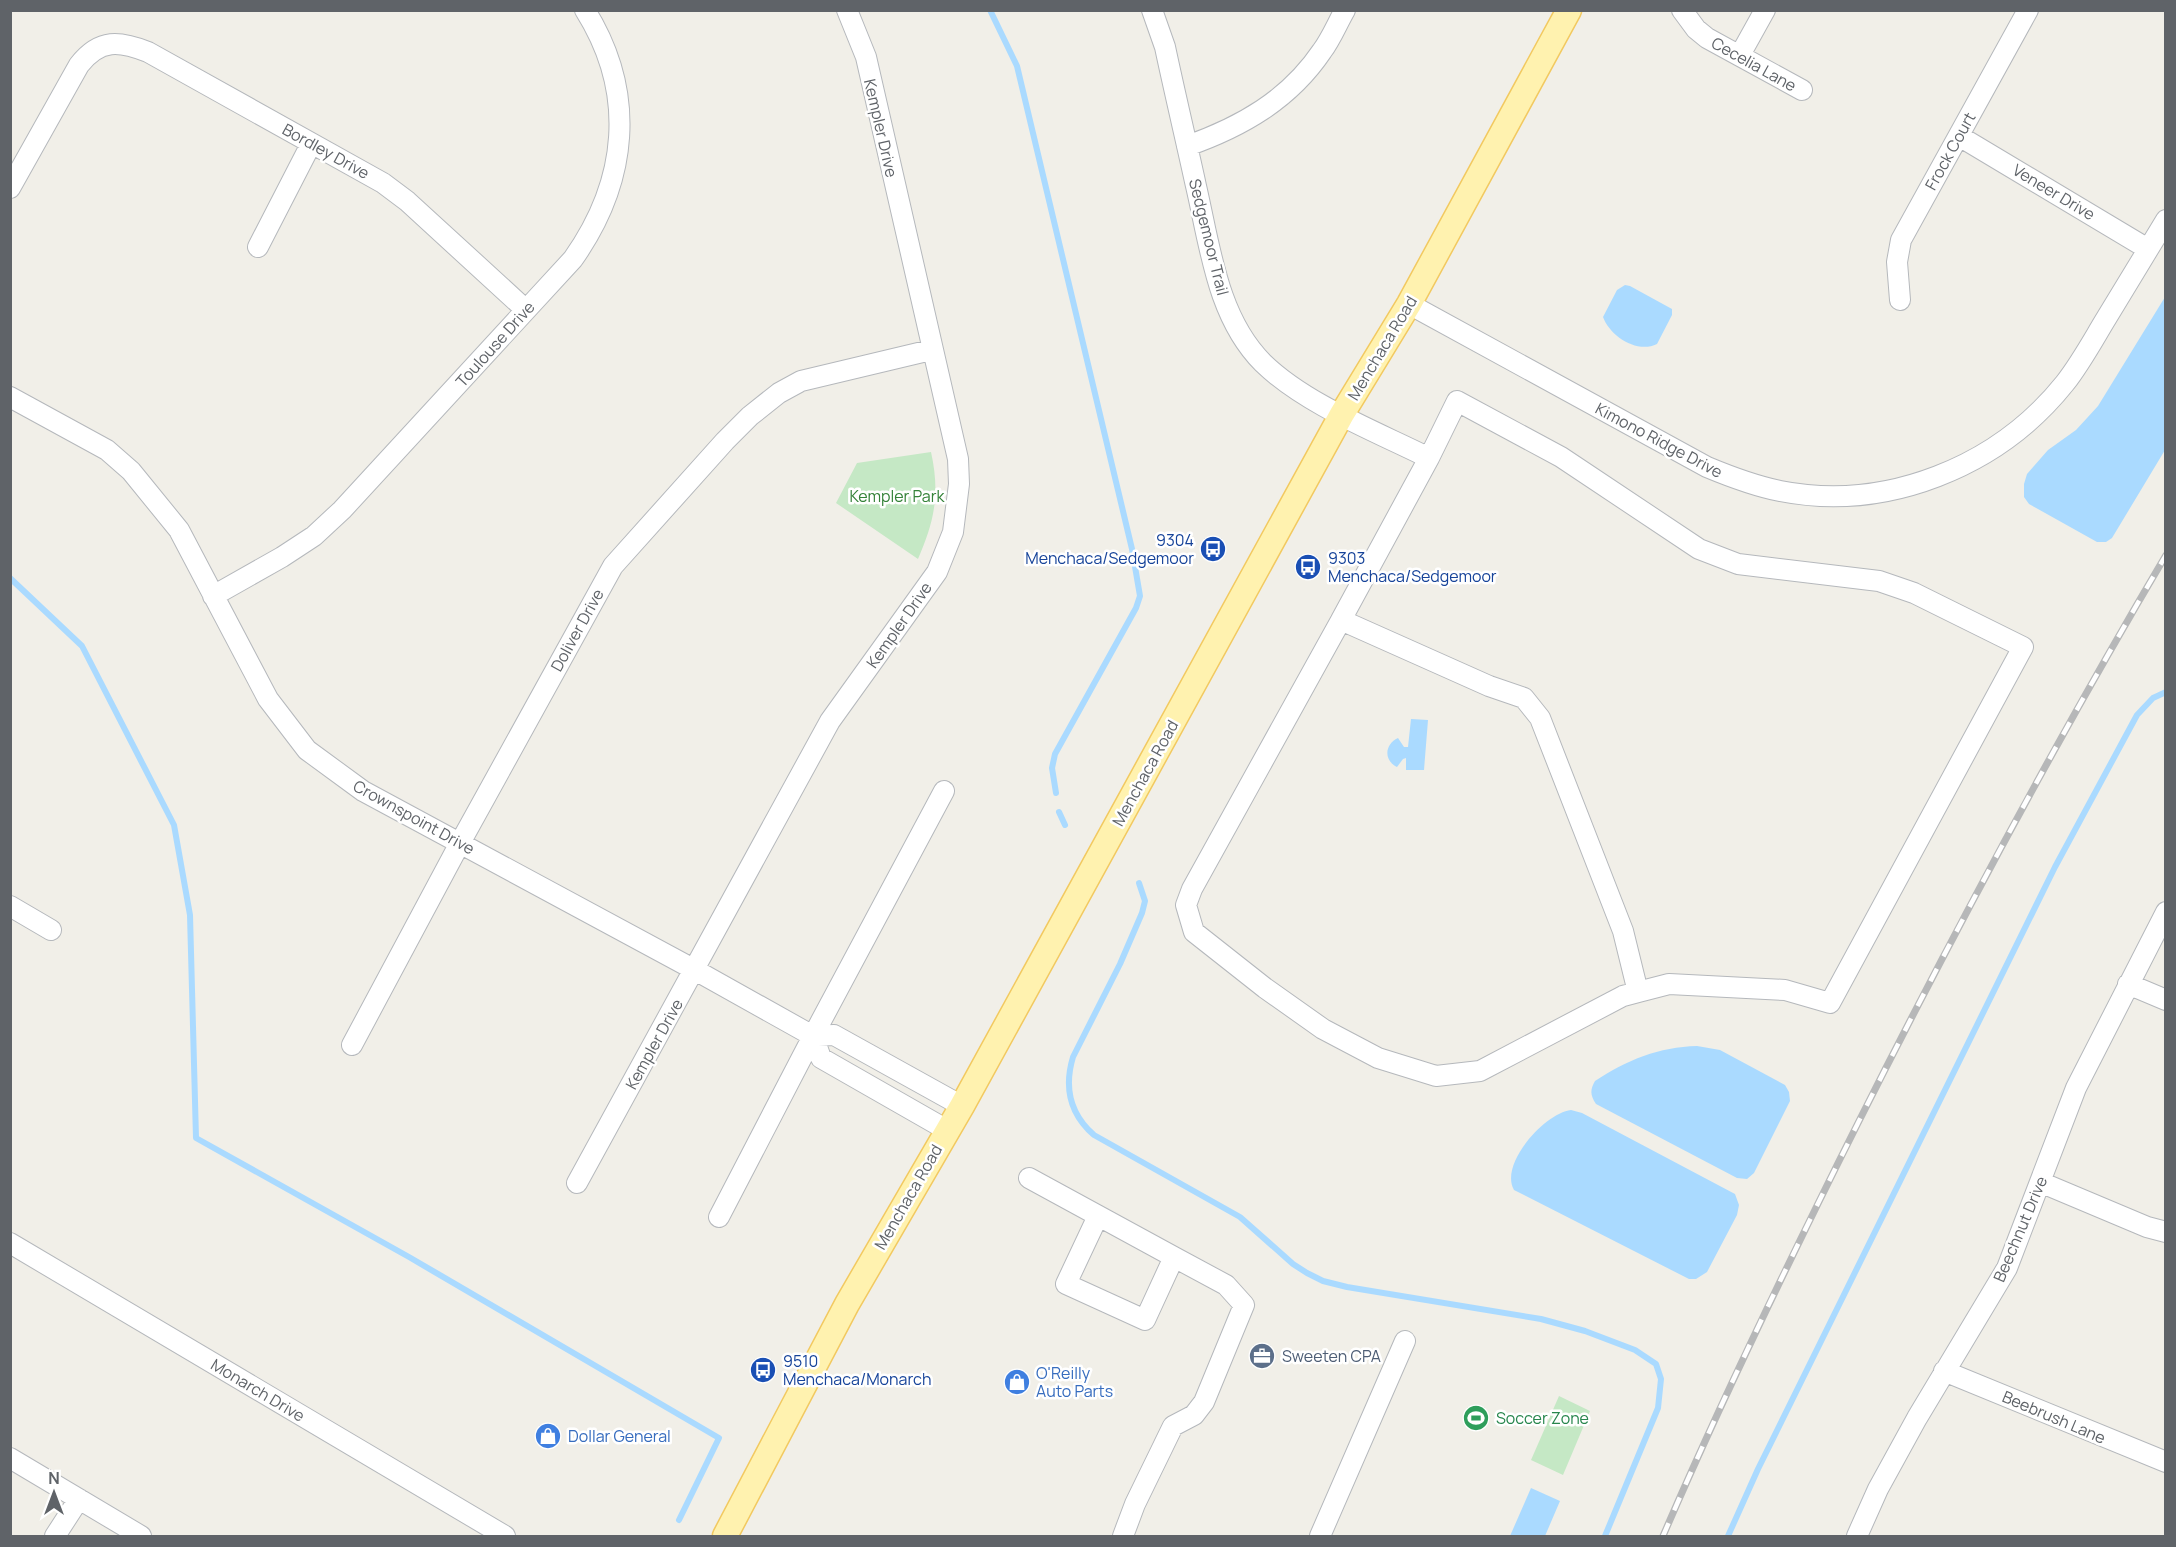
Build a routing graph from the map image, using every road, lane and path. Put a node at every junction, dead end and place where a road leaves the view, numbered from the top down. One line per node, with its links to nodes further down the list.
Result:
1 (585, 10): 20 (street, Toulouse Drive)
2 (847, 10): 21 (street, Kempler Drive)
3 (1152, 10): 13 (street, Sedgemoor Trail)
4 (1345, 10): 13 (street)
5 (1569, 10): 19 (main road, Menchaca Road)
6 (1682, 10): 9 (street, Cecelia Lane)
7 (1765, 10): 9 (street)
8 (2028, 10): 11 (street, Frock Court)
9 (1740, 55): 10 (street, Cecelia Lane)
10 (1802, 90)
11 (1959, 136): 17 (street, Veneer Drive); 18 (street, Frock Court)
12 (312, 144): 14 (street, Bordley Drive); 16 (street); 20 (street, Bordley Drive)
13 (1187, 146): 23 (street, Sedgemoor Trail)
14 (10, 188)
15 (2166, 220): 17 (street, Kimono Ridge Drive)
16 (258, 247)
17 (2148, 249): 19 (street, Kimono Ridge Drive)
18 (1900, 300)
19 (1408, 304): 23 (main road, Menchaca Road)
20 (526, 310): 25 (street, Toulouse Drive)
21 (932, 350): 28 (street, Doliver Drive); 32 (street, Kempler Drive)
22 (10, 397): 25 (street, Crownspoint Drive)
23 (1342, 414): 24 (street, Sedgemoor Trail); 38 (main road, Menchaca Road)
24 (1429, 458): 26 (street); 34 (street)
25 (213, 596): 28 (street, Crownspoint Drive)
26 (1341, 620): 34 (street); 34 (street)
27 (944, 791): 36 (street)
28 (460, 843): 32 (street, Crownspoint Drive); 37 (street, Doliver Drive)
29 (10, 906): 31 (street)
30 (2166, 912): 33 (street, Beechnut Drive)
31 (51, 930)
32 (695, 970): 36 (street, Crownspoint Drive); 42 (street, Kempler Drive)
33 (2128, 984): 35 (street); 41 (street, Beechnut Drive)
34 (1638, 992)
35 (2166, 1000)
36 (813, 1036): 38 (street, Crownspoint Drive); 39 (street); 44 (street)
37 (352, 1045)
38 (962, 1106): 39 (main road, Menchaca Road)
39 (947, 1130): 57 (main road, Menchaca Road)
40 (1029, 1178): 43 (street)
41 (2040, 1182): 45 (street); 49 (street, Beechnut Drive)
42 (577, 1183)
43 (1098, 1216): 47 (street); 47 (street)
44 (719, 1217)
45 (2166, 1232)
46 (10, 1243): 56 (street, Monarch Drive)
47 (1174, 1257): 53 (street)
48 (1405, 1341): 58 (street)
49 (1944, 1371): 51 (street, Beebrush Lane); 59 (street, Beechnut Drive)
50 (10, 1458): 52 (street)
51 (2166, 1462)
52 (79, 1499): 54 (street); 55 (street)
53 (1129, 1534)
54 (56, 1536)
55 (141, 1536)
56 (505, 1536)
57 (725, 1536)
58 (1320, 1536)
59 (1857, 1536)

